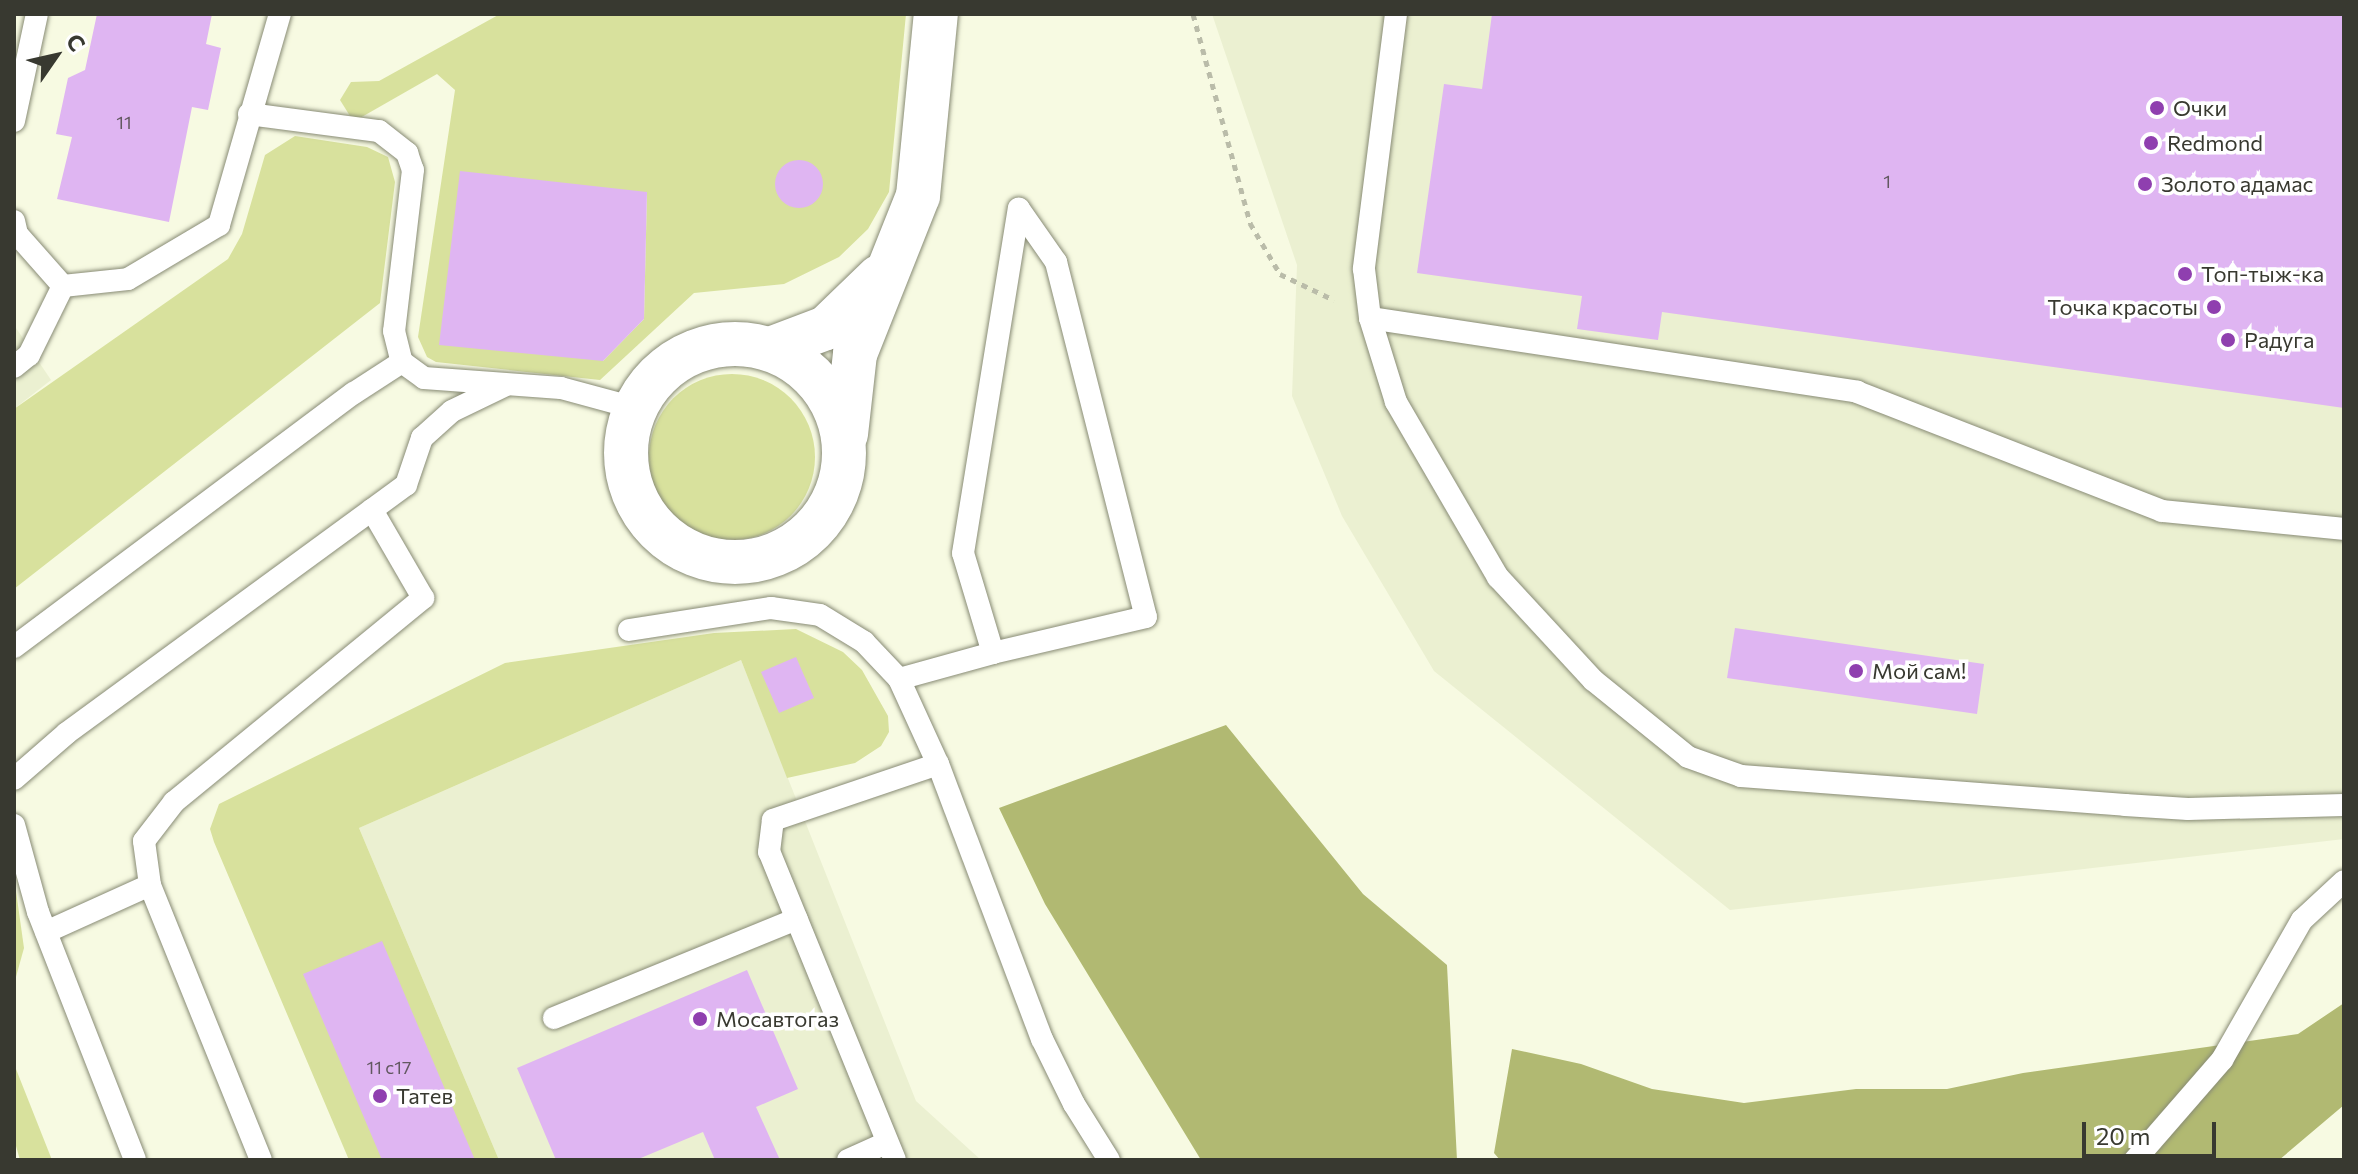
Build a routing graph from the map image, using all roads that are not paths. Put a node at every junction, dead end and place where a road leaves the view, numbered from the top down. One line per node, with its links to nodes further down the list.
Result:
1 (37, 14): 6 (lane)
2 (280, 14): 5 (lane)
3 (936, 14): 8 (street)
4 (1396, 14): 10 (lane)
5 (249, 114): 9 (lane); 12 (lane)
6 (14, 121)
7 (14, 221): 9 (lane)
8 (893, 264): 11 (street); 16 (street)
9 (63, 286): 13 (lane)
10 (1370, 318): 18 (lane); 25 (lane)
11 (770, 349): 15 (street); 16 (street)
12 (402, 362): 14 (lane); 20 (lane)
13 (14, 367)
14 (504, 386): 15 (lane); 17 (lane)
15 (635, 408): 16 (street)
16 (845, 442)
17 (372, 510): 24 (lane); 28 (lane)
18 (2344, 529)
19 (629, 630): 22 (lane)
20 (14, 647)
21 (993, 653): 21 (lane); 22 (lane)
22 (899, 679): 23 (lane)
23 (938, 764): 29 (lane); 36 (lane)
24 (14, 779)
25 (2344, 805)
26 (14, 825): 30 (lane)
27 (2344, 881): 37 (lane)
28 (150, 885): 30 (lane); 34 (lane)
29 (797, 919): 31 (lane); 32 (lane)
30 (46, 932): 33 (lane)
31 (554, 1018)
32 (890, 1152): 35 (lane)
33 (135, 1160)
34 (261, 1160)
35 (848, 1160)
36 (1109, 1160)
37 (2135, 1160)

